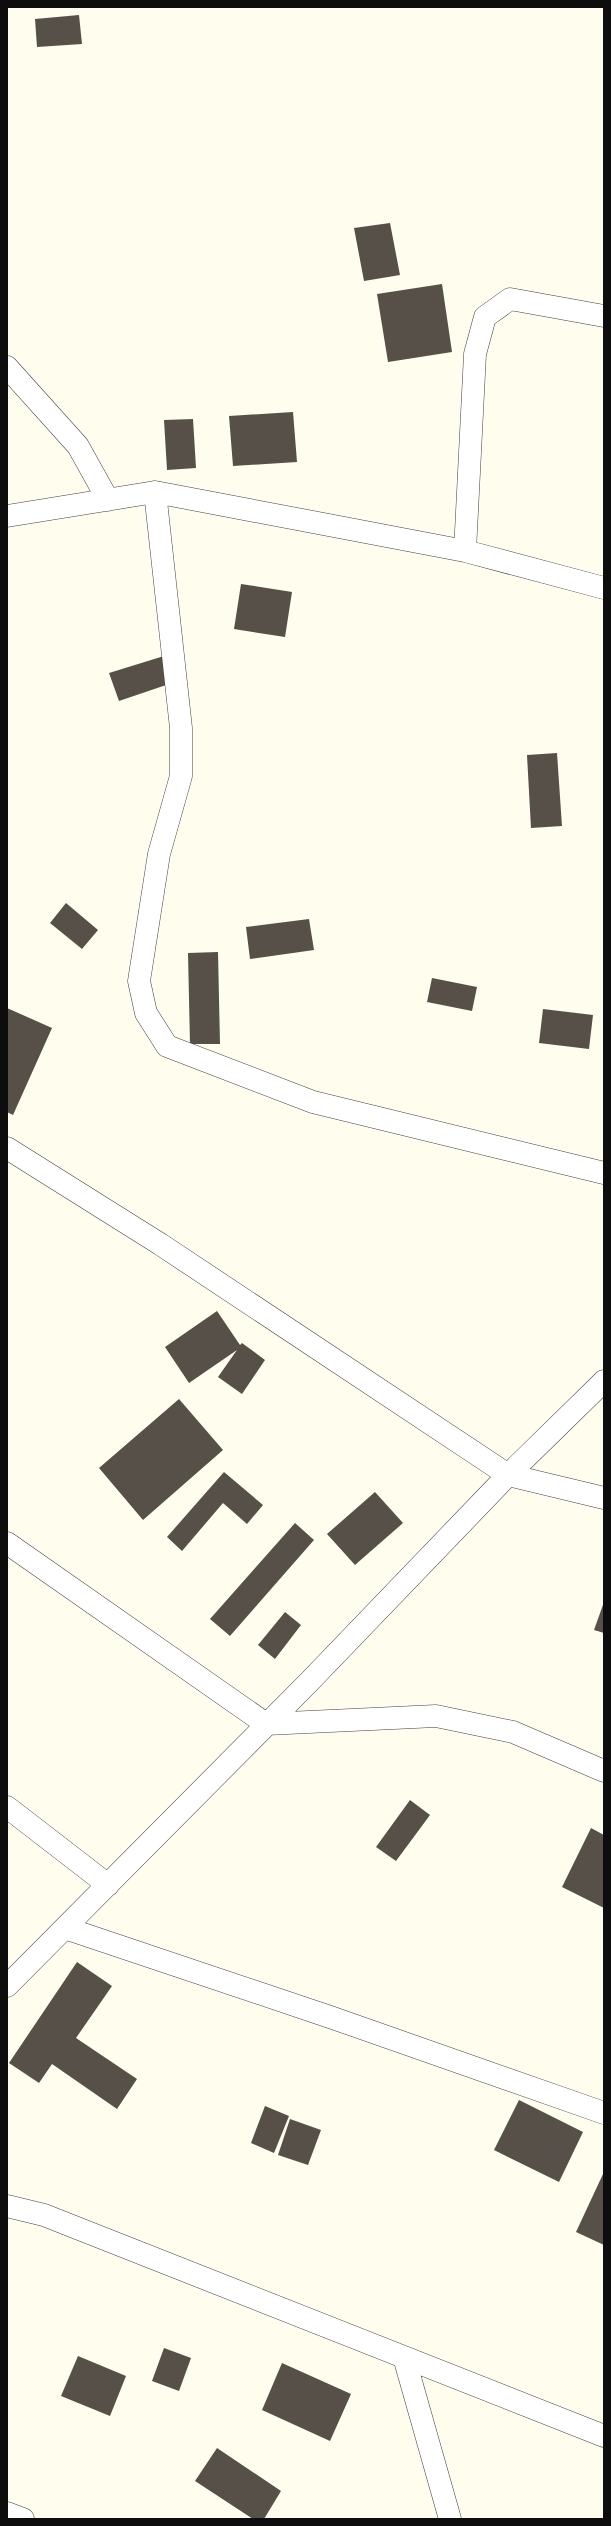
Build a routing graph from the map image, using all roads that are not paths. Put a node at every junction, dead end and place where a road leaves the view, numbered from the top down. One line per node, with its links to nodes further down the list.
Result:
1 (604, 316): 6 (street)
2 (7, 367): 4 (street)
3 (155, 492): 4 (street); 6 (street); 9 (street)
4 (108, 500): 5 (street)
5 (7, 516)
6 (465, 551): 7 (street)
7 (604, 588)
8 (7, 1148): 11 (street)
9 (604, 1173)
10 (604, 1381): 11 (street)
11 (508, 1475): 12 (street); 14 (street)
12 (604, 1498)
13 (7, 1543): 14 (street)
14 (266, 1724): 15 (street); 17 (street)
15 (604, 1771)
16 (7, 1808): 17 (street)
17 (108, 1885): 18 (street)
18 (65, 1928): 19 (street); 20 (street)
19 (7, 1986)
20 (604, 2113)
21 (7, 2206): 22 (street)
22 (404, 2357): 23 (street); 26 (street)
23 (604, 2436)
24 (7, 2513): 25 (street)
25 (23, 2519)
26 (450, 2519)

